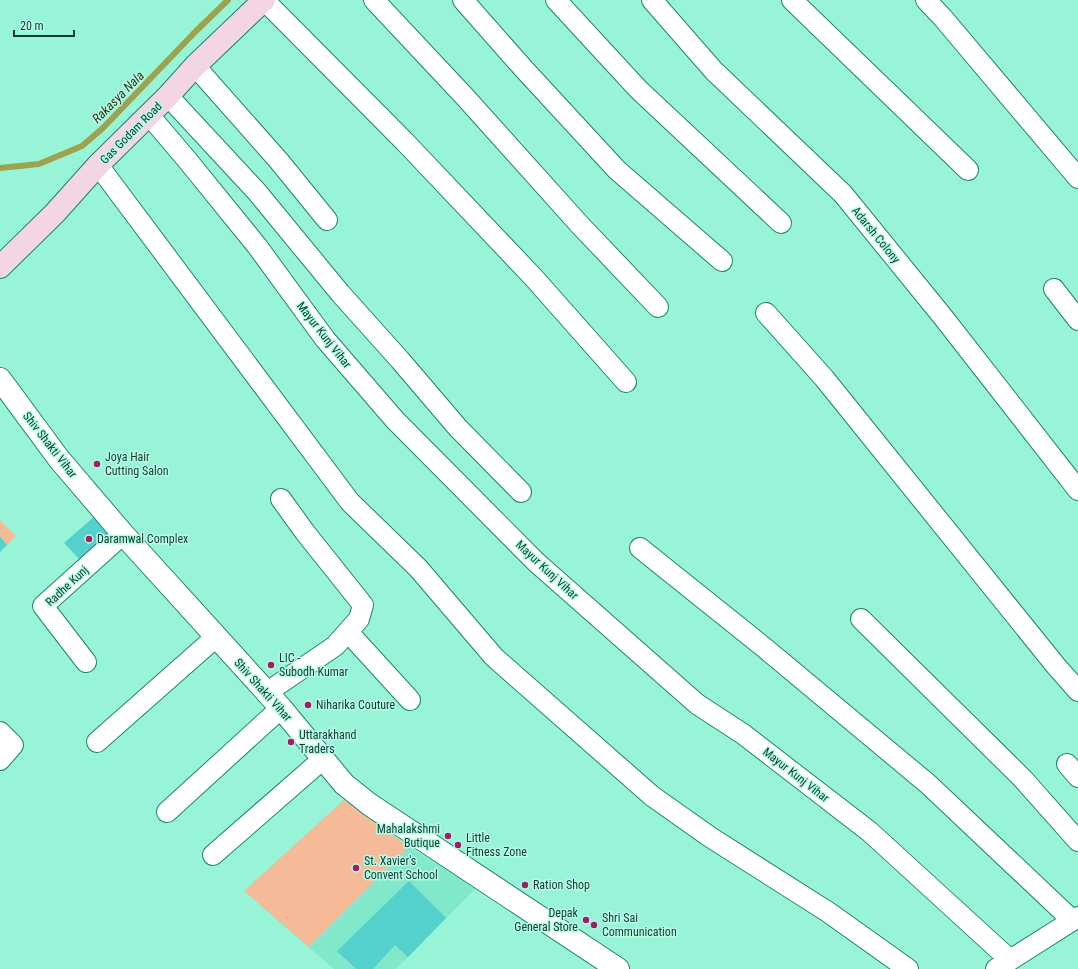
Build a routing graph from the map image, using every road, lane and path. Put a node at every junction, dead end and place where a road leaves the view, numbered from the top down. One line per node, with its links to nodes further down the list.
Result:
1 (264, 0): 8 (main road, Gas Godam Road); 23 (street)
2 (374, 0): 19 (street)
3 (463, 0): 16 (street)
4 (556, 0): 15 (street)
5 (652, 0): 24 (street, Adarsh Colony)
6 (792, 0): 12 (street)
7 (926, 0): 13 (street)
8 (195, 66): 9 (main road, Gas Godam Road); 14 (street)
9 (168, 96): 10 (main road, Gas Godam Road); 25 (street)
10 (149, 115): 11 (main road, Gas Godam Road); 45 (street, Mayur Kunj Vihar)
11 (98, 165): 17 (main road, Gas Godam Road); 47 (street)
12 (968, 170)
13 (1078, 178)
14 (328, 220)
15 (782, 223)
16 (722, 261)
17 (0, 267)
18 (1054, 289): 21 (street)
19 (658, 307)
20 (766, 313): 33 (street)
21 (1078, 320)
22 (0, 379): 27 (street, Shiv Shakti Vihar)
23 (626, 382)
24 (1078, 490)
25 (521, 492)
26 (281, 499): 30 (street)
27 (123, 534): 31 (street, Shiv Shakti Vihar); 32 (street, Radhe Kunj)
28 (640, 548): 44 (street)
29 (861, 619): 42 (street)
30 (348, 632): 34 (street); 35 (street)
31 (214, 635): 34 (street, Shiv Shakti Vihar); 38 (street)
32 (86, 662)
33 (1078, 691)
34 (266, 693): 36 (street, Shiv Shakti Vihar)
35 (410, 700)
36 (281, 708): 39 (street, Shiv Shakti Vihar); 41 (street)
37 (0, 732): 40 (street)
38 (97, 742)
39 (323, 759): 43 (street); 46 (street, Shiv Shakti Vihar)
40 (0, 760)
41 (167, 812)
42 (1078, 841)
43 (213, 855)
44 (1075, 918): 45 (street)
45 (1002, 964)
46 (618, 969)
47 (908, 969)

